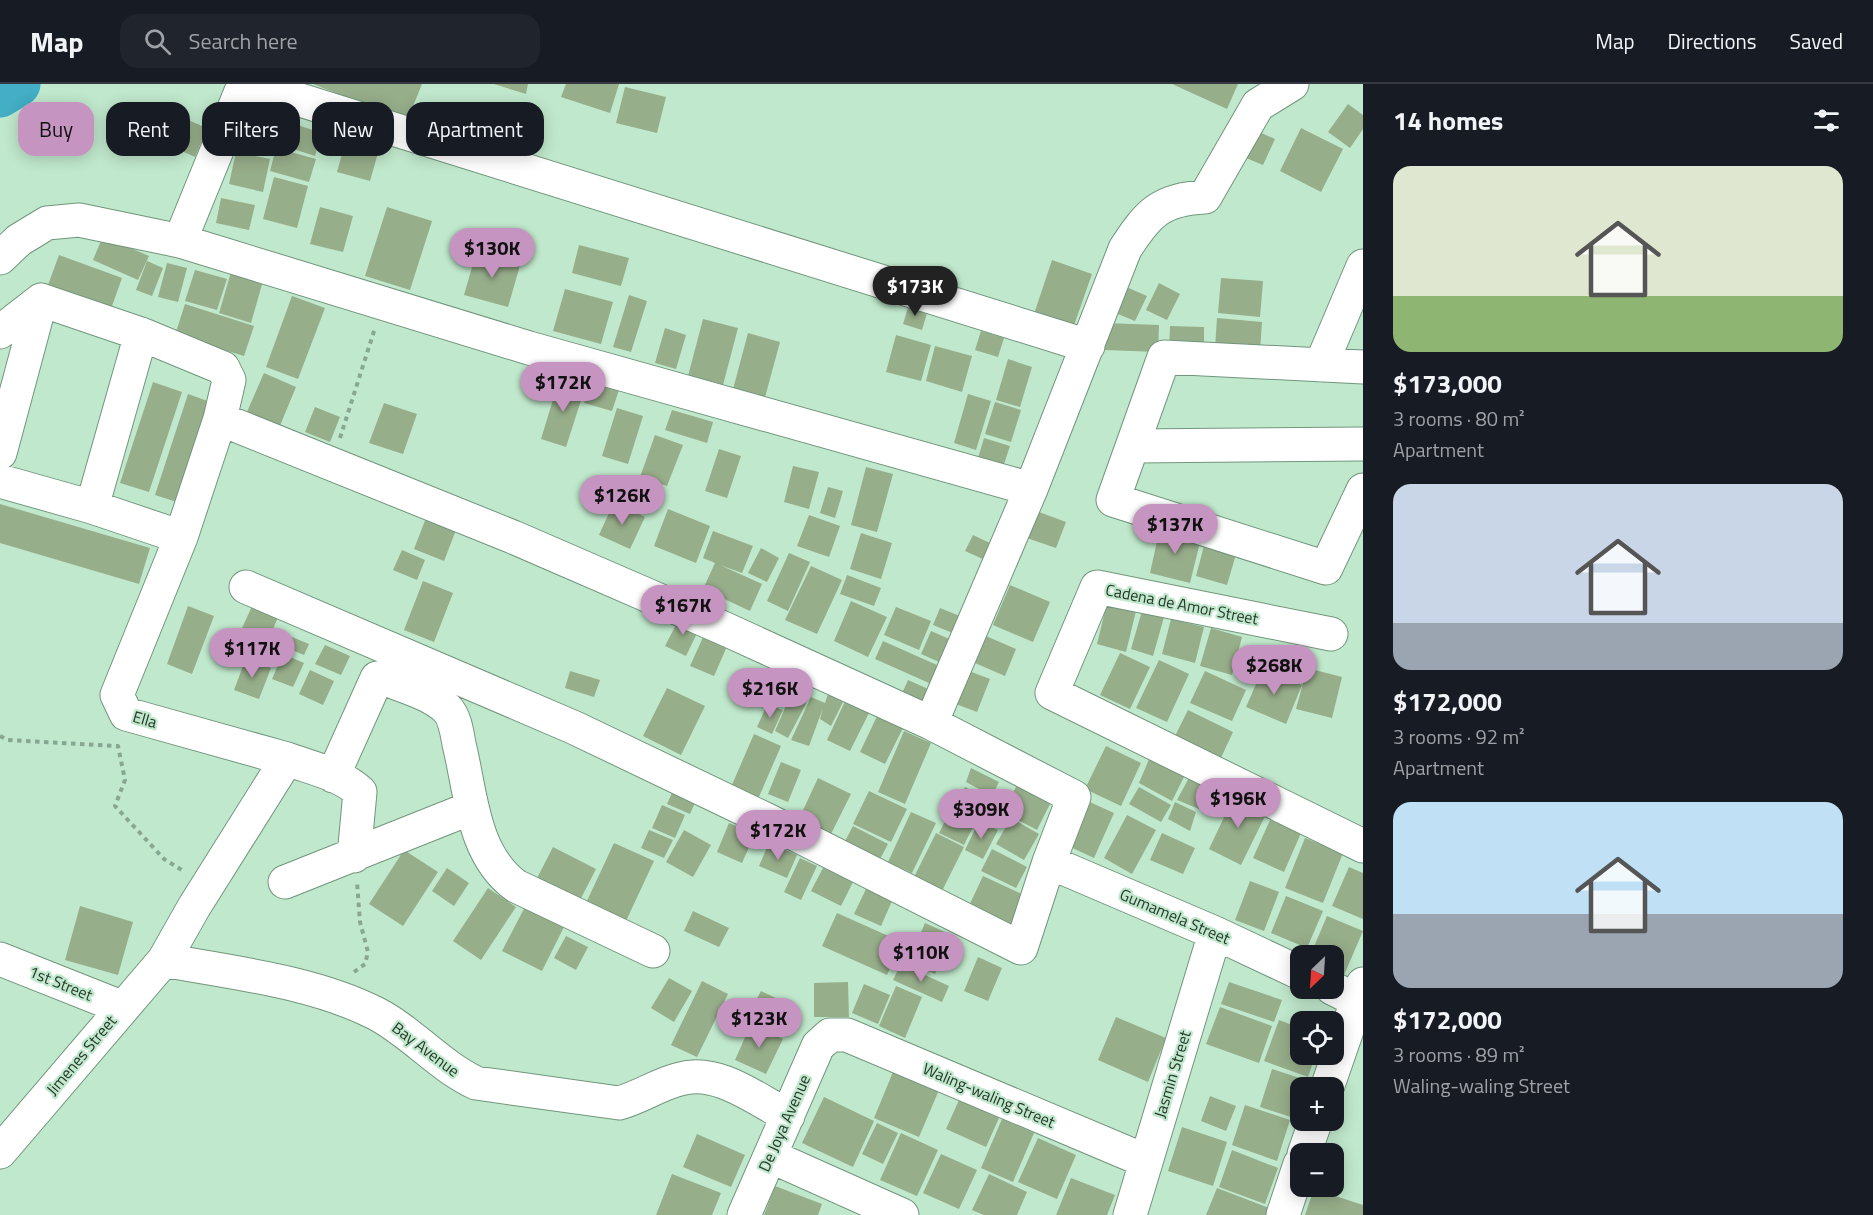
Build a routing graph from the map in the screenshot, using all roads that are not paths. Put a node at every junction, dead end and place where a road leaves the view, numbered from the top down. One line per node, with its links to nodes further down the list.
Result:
1 (244, 84): 4 (street)
2 (249, 84): 10 (street)
3 (1292, 84): 10 (street)
4 (180, 241): 5 (street); 18 (street)
5 (0, 258)
6 (1363, 267): 11 (street)
7 (41, 300): 8 (street); 9 (street); 16 (street)
8 (0, 332)
9 (141, 334): 13 (street, Ella); 20 (street)
10 (1088, 346): 18 (street)
11 (1321, 365): 12 (street); 15 (street)
12 (1363, 367)
13 (220, 419): 21 (street, Ella); 24 (street)
14 (1363, 444): 15 (street)
15 (1133, 446): 19 (street)
16 (0, 453)
17 (0, 482): 20 (street)
18 (1031, 489): 24 (street)
19 (1363, 490)
20 (92, 507): 21 (street)
21 (181, 537): 25 (street, Ella)
22 (246, 587): 30 (street)
23 (1331, 634): 28 (street, Cadena de Amor Street)
24 (931, 723): 30 (street)
25 (287, 759): 26 (street, Ella); 35 (street)
26 (333, 776): 27 (street); 29 (street, Ella)
27 (471, 808): 29 (street); 33 (street)
28 (1363, 846)
29 (354, 856): 31 (street)
30 (1049, 862): 32 (street, Gumamela Street)
31 (285, 882)
32 (1215, 933): 36 (street, Gumamela Street); 44 (street, Jasmin Street)
33 (653, 951)
34 (0, 959): 37 (street, 1st Street)
35 (164, 960): 37 (street, Jimenes Street); 41 (street, Bay Avenue)
36 (1290, 969)
37 (121, 1007): 42 (street, Jimenes Street)
38 (1352, 1008): 40 (street)
39 (830, 1035): 41 (street, De Joya Avenue); 44 (street, Waling-waling Street)
40 (1330, 1077)
41 (788, 1116): 43 (street, De Joya Avenue)
42 (0, 1152)
43 (770, 1156): 46 (street, De Joya Avenue); 47 (street)
44 (1146, 1161): 48 (street, Jasmin Street)
45 (1290, 1194): 49 (street)
46 (744, 1215)
47 (902, 1215)
48 (1130, 1215)
49 (1283, 1215)

